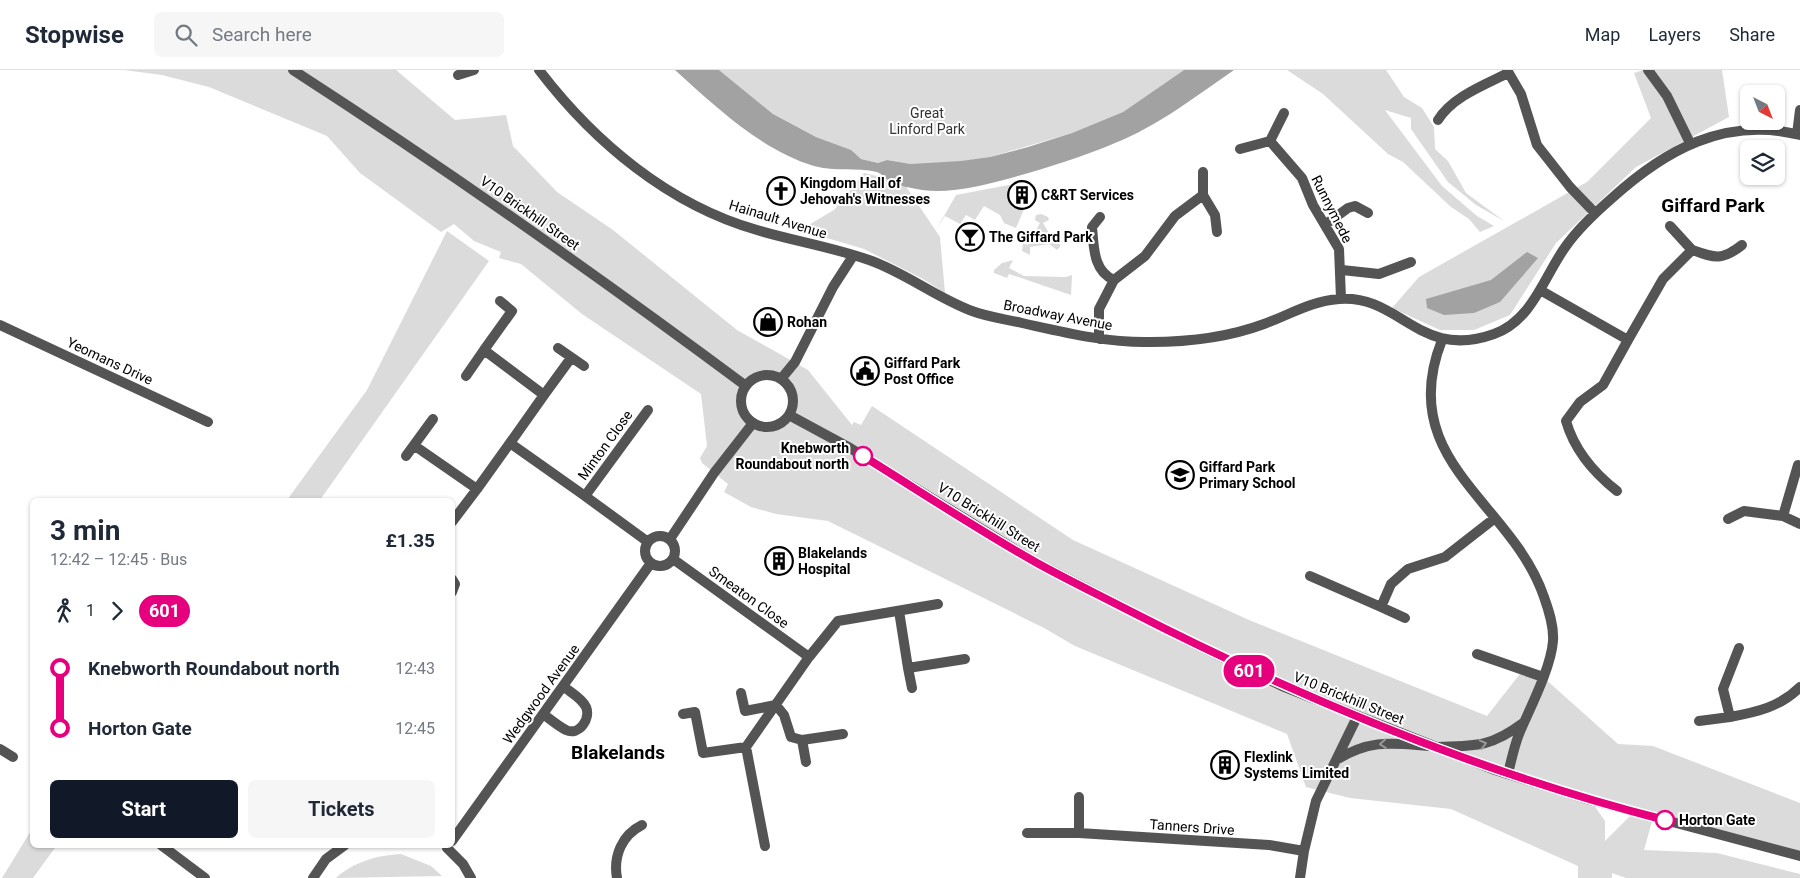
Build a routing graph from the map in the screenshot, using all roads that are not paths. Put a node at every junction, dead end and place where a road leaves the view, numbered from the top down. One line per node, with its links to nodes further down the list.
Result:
1 (293, 70): 41 (street, V10 Brickhill Street)
2 (474, 70): 6 (street)
3 (539, 70): 24 (street, Hainault Avenue)
4 (1648, 70): 12 (street)
5 (1508, 72): 9 (street); 17 (street)
6 (458, 76)
7 (1800, 110): 10 (street)
8 (1284, 113): 11 (street)
9 (1438, 120)
10 (1798, 135): 12 (street, Broadway Avenue)
11 (1270, 141): 13 (street); 19 (street, Runnymede)
12 (1690, 143): 17 (street, Broadway Avenue)
13 (1240, 149)
14 (1203, 172): 15 (street)
15 (1203, 195): 21 (street); 27 (street)
16 (1368, 213): 19 (street)
17 (1595, 213): 28 (street, Broadway Avenue)
18 (1100, 217): 27 (street)
19 (1326, 224): 26 (street, Runnymede)
20 (1670, 226): 23 (street)
21 (1217, 232)
22 (1742, 245): 23 (street)
23 (1692, 250): 34 (street)
24 (853, 256): 32 (street, Broadway Avenue); 40 (street)
25 (1411, 262): 26 (street)
26 (1342, 270): 29 (street, Runnymede)
27 (1114, 280): 32 (street)
28 (1540, 290): 33 (street, Broadway Avenue); 34 (street)
29 (1341, 298): 32 (street, Broadway Avenue); 33 (street, Broadway Avenue)
30 (500, 301): 36 (street)
31 (0, 325): 46 (street, Yeomans Drive)
32 (1099, 339)
33 (1442, 340): 57 (street)
34 (1628, 340): 53 (street)
35 (558, 348): 37 (street)
36 (484, 350): 39 (street); 42 (street)
37 (571, 358): 38 (street); 42 (street)
38 (584, 366)
39 (466, 376)
40 (781, 380): 41 (street); 44 (street)
41 (746, 386): 47 (street)
42 (544, 395): 48 (street)
43 (648, 410): 54 (street, Minton Close)
44 (789, 415): 47 (street); 82 (street, V10 Brickhill Street)
45 (433, 419): 49 (street)
46 (208, 422)
47 (753, 422): 60 (street)
48 (510, 443): 52 (street); 54 (street, Minton Close)
49 (415, 446): 50 (street); 52 (street)
50 (406, 456)
51 (1798, 465): 55 (street)
52 (477, 489): 56 (street)
53 (1617, 491)
54 (586, 496): 61 (street, Minton Close)
55 (1783, 516): 58 (street); 59 (street)
56 (455, 518)
57 (1495, 518): 66 (street); 74 (street)
58 (1728, 519)
59 (1800, 524)
60 (670, 539): 61 (street); 62 (street)
61 (648, 542): 63 (street)
62 (673, 559): 63 (street); 71 (street, Smeaton Close)
63 (651, 563): 75 (street, Wedgwood Avenue)
64 (1310, 576): 66 (street)
65 (938, 604): 67 (street)
66 (1381, 607): 68 (street)
67 (899, 611): 71 (street); 73 (street)
68 (1405, 618)
69 (1739, 648): 83 (street)
70 (1477, 654): 74 (street)
71 (809, 656): 79 (street)
72 (965, 658): 73 (street)
73 (908, 668): 77 (street)
74 (1542, 677): 85 (street)
75 (563, 686): 80 (street, Wedgwood Avenue); 80 (street)
76 (1800, 687): 83 (street)
77 (912, 688)
78 (741, 693): 79 (street)
79 (776, 705): 87 (street); 89 (street)
80 (543, 714): 98 (street, Wedgwood Avenue)
81 (683, 714): 89 (street)
82 (1357, 717): 88 (street, V10 Brickhill Street); 92 (street)
83 (1730, 717): 84 (street)
84 (1699, 721)
85 (1524, 722): 88 (street, one-way to 85); 94 (street)
86 (843, 734): 87 (street)
87 (802, 740): 93 (street)
88 (1433, 746): 92 (street, one-way to 92); 94 (street, V10 Brickhill Street)
89 (746, 747): 100 (street)
90 (0, 749): 91 (street)
91 (13, 756)
92 (1336, 760): 104 (street)
93 (806, 762)
94 (1508, 774): 105 (street, V10 Brickhill Street)
95 (1080, 797): 99 (street)
96 (642, 825): 109 (street)
97 (1027, 833): 99 (street, Tanners Drive)
98 (455, 834)
99 (1078, 834): 104 (street, Tanners Drive)
100 (765, 846)
101 (165, 848): 106 (street)
102 (341, 848): 107 (street)
103 (450, 848): 108 (street, Wedgwood Avenue)
104 (1304, 851): 110 (street)
105 (1800, 856)
106 (205, 878)
107 (313, 878)
108 (471, 878)
109 (617, 878)
110 (1300, 878)

